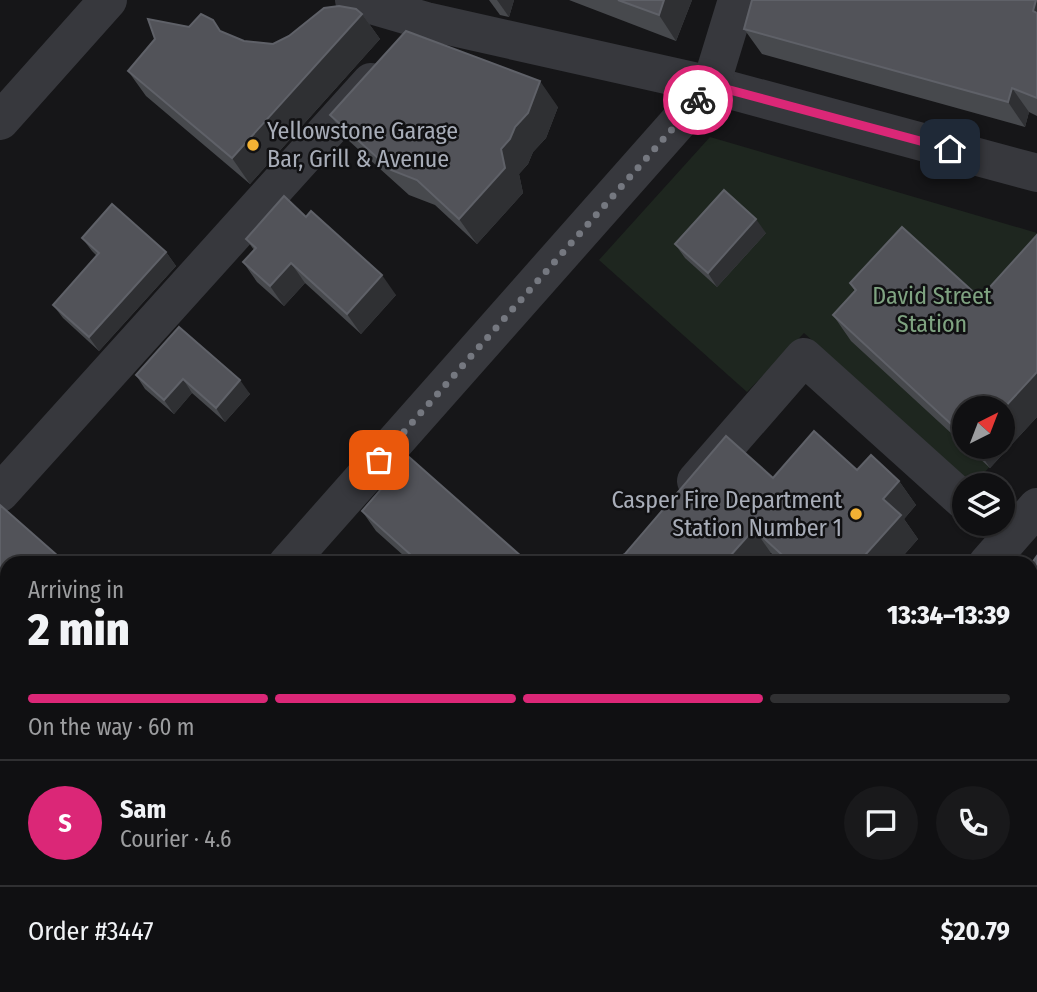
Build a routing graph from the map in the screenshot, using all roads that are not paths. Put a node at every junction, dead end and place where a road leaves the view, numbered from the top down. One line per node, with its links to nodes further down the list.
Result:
1 (108, 0): 6 (street)
2 (354, 0): 4 (street)
3 (737, 0): 5 (street)
4 (426, 21): 5 (street); 9 (street)
5 (711, 85): 7 (street); 13 (street)
6 (0, 121)
7 (1037, 173)
8 (952, 490): 11 (street)
9 (0, 493)
10 (1037, 506): 12 (street)
11 (669, 512)
12 (995, 542)
13 (294, 556)

